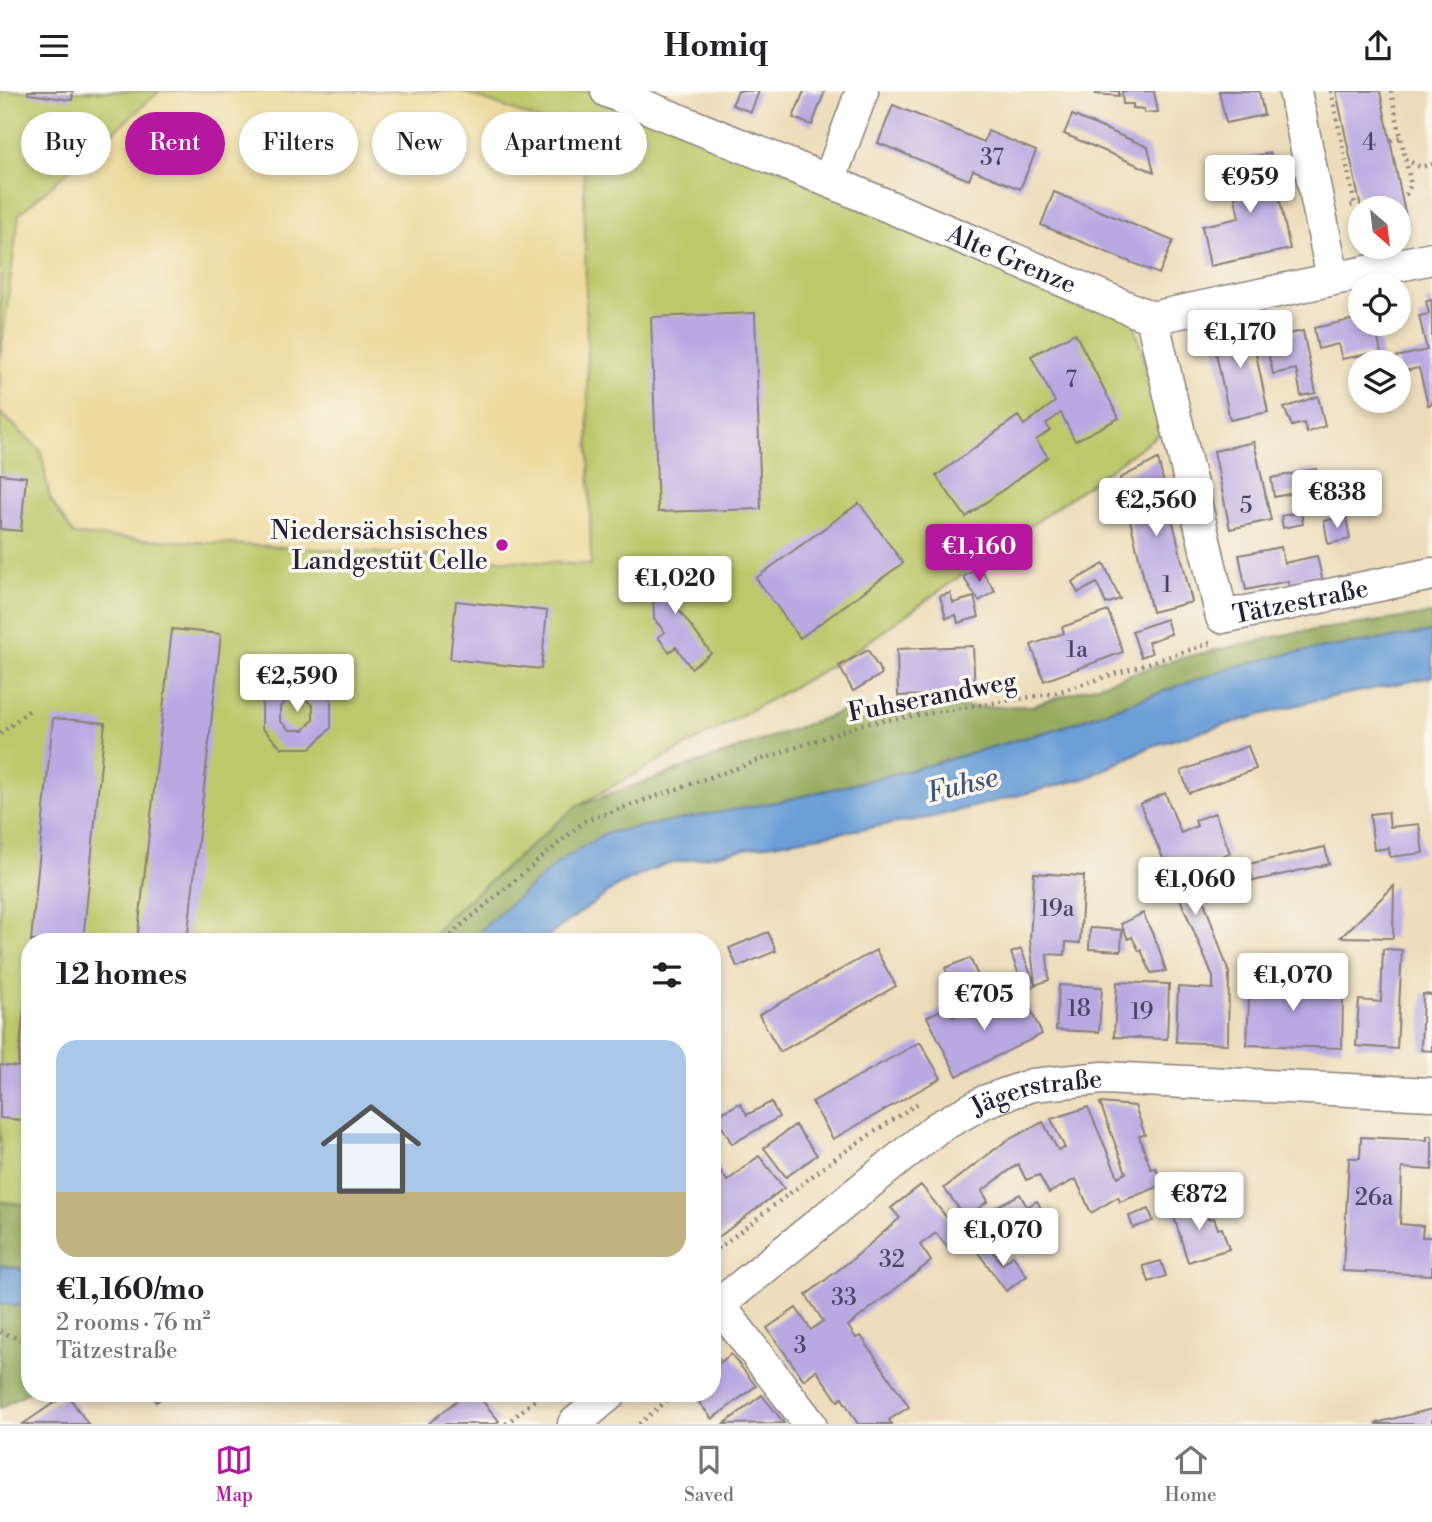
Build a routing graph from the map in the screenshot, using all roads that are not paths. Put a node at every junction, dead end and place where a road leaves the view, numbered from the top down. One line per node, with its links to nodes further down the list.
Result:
1 (607, 91): 4 (street, Alte Grenze)
2 (862, 91): 4 (street)
3 (1295, 91): 6 (street)
4 (829, 181): 7 (street, Alte Grenze)
5 (1432, 258): 6 (street)
6 (1333, 278): 7 (street)
7 (1152, 318): 8 (street, Tätzestraße)
8 (1432, 574)
9 (1432, 1094): 10 (street, Jägerstraße)
10 (721, 1304)
11 (721, 1313): 14 (street)
12 (600, 1402): 13 (street)
13 (574, 1424)
14 (810, 1424)

